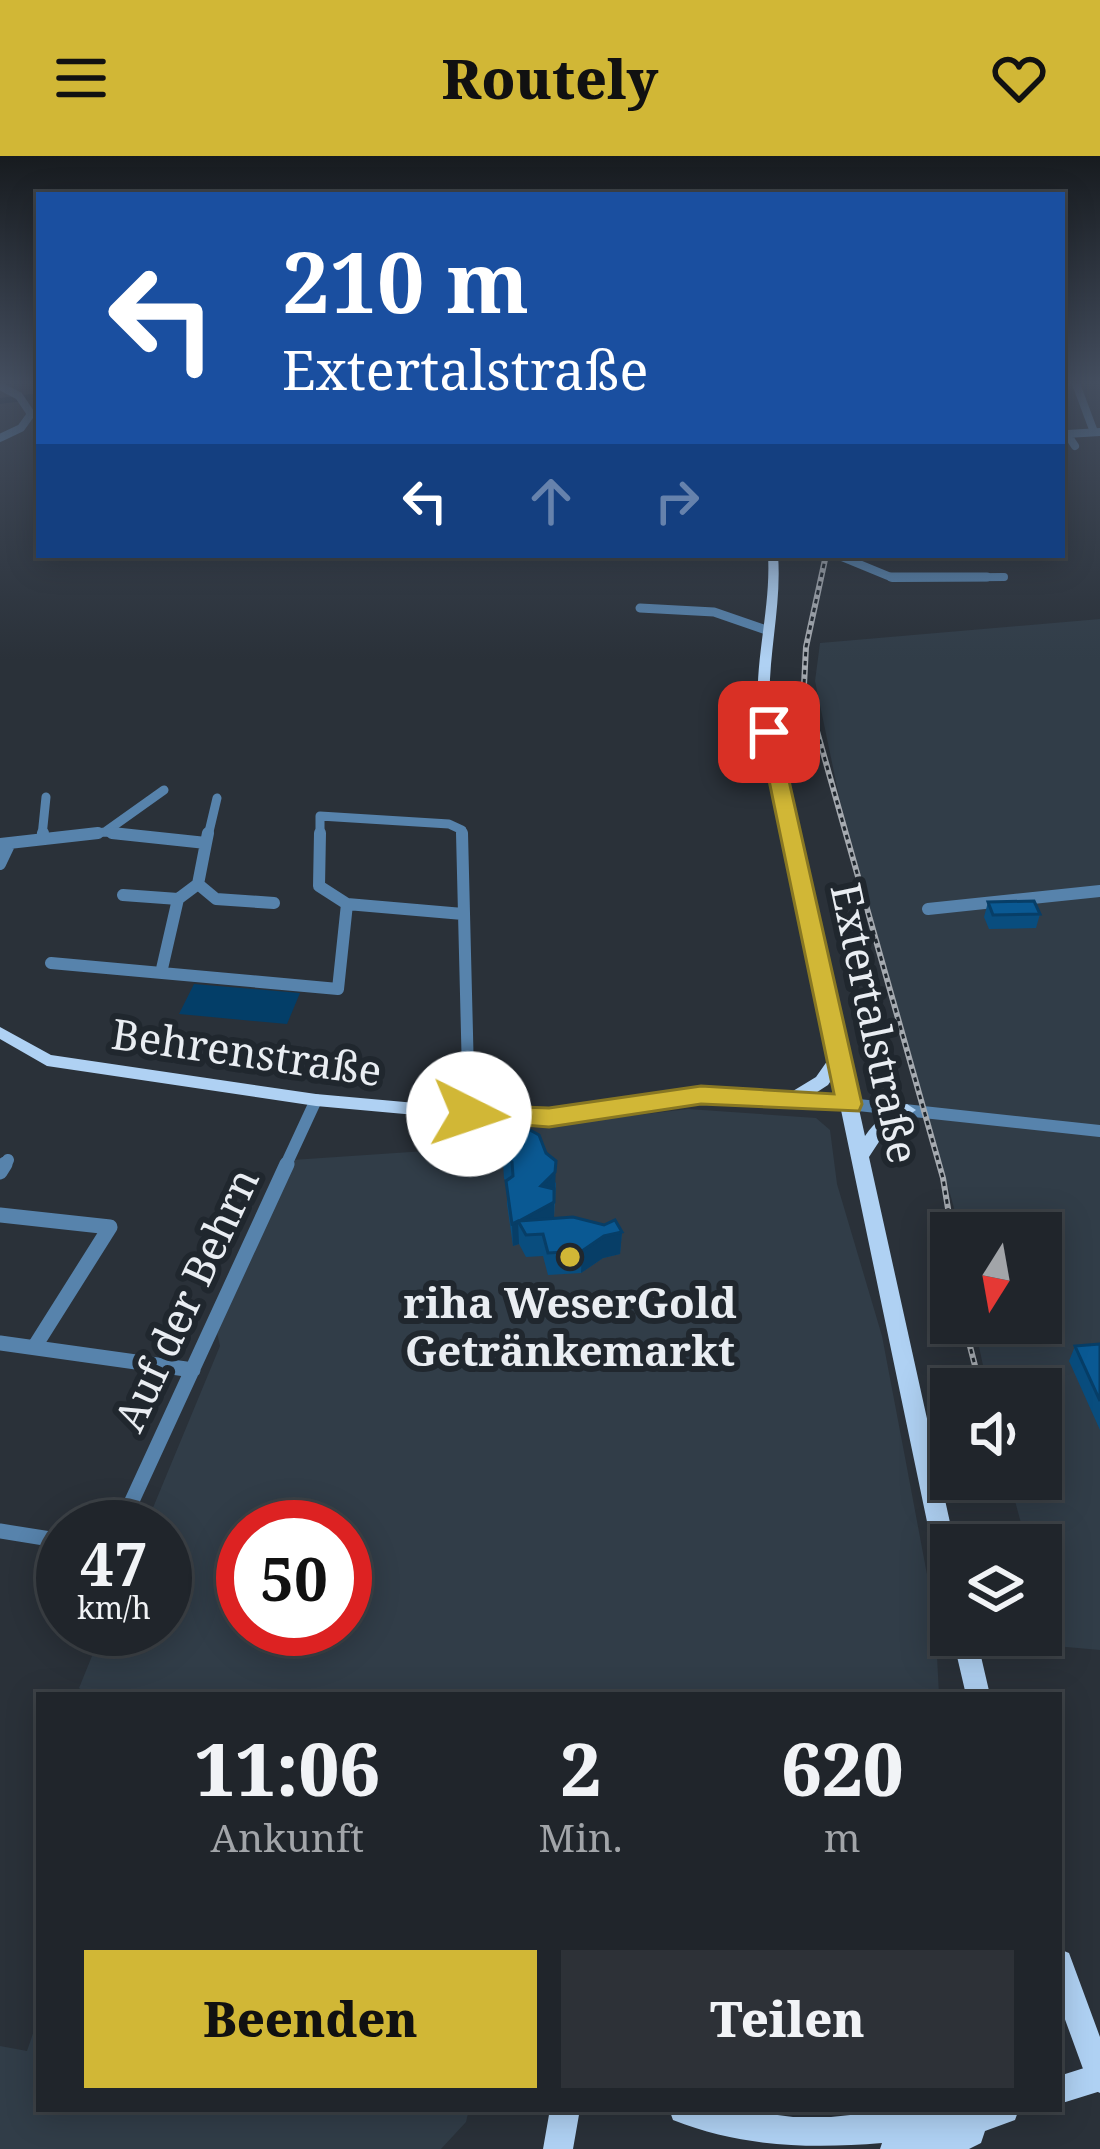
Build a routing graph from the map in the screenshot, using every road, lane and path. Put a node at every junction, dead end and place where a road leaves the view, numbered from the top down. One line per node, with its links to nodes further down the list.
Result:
1 (773, 558): 5 (main road, Extertalstraße)
2 (844, 558): 3 (street)
3 (1004, 577)
4 (640, 608): 5 (street)
5 (766, 630): 25 (main road, Extertalstraße)
6 (164, 790): 9 (street)
7 (46, 797): 10 (street)
8 (218, 798): 12 (street)
9 (105, 832): 10 (street); 12 (street)
10 (43, 839): 11 (street)
11 (5, 843): 13 (street)
12 (206, 843): 14 (street)
13 (0, 864)
14 (198, 884): 17 (street); 18 (street)
15 (1100, 891): 20 (street)
16 (123, 895): 17 (street)
17 (178, 898): 23 (street)
18 (274, 903)
19 (347, 904): 21 (street); 21 (street); 23 (street)
20 (928, 909)
21 (464, 914): 30 (street)
22 (51, 962): 23 (street)
23 (161, 973)
24 (0, 1032): 27 (main road, Behrenstraße)
25 (838, 1058): 26 (main road); 28 (main road, Extertalstraße)
26 (794, 1098): 28 (main road, Behrenstraße); 30 (main road, Behrenstraße)
27 (316, 1100): 30 (main road, Behrenstraße); 36 (street, Auf der Behrn)
28 (849, 1104): 29 (street); 32 (main road, Extertalstraße)
29 (907, 1110): 31 (street); 32 (main road)
30 (469, 1114)
31 (1100, 1131)
32 (861, 1156): 38 (main road, Extertalstraße)
33 (0, 1215): 35 (street)
34 (0, 1343): 35 (street)
35 (35, 1346): 36 (street)
36 (193, 1370): 37 (street, Auf der Behrn)
37 (133, 1500)
38 (939, 1524)
39 (0, 1531): 40 (street)
40 (36, 1537)
41 (969, 1656): 42 (main road)
42 (977, 1692)
43 (1062, 1971): 44 (main road)
44 (1100, 2078): 45 (main road, bridge)
45 (1062, 2089)
46 (565, 2112): 51 (main road)
47 (690, 2112): 48 (main road)
48 (970, 2112)
49 (996, 2112): 52 (main road)
50 (1007, 2112): 53 (main road)
51 (558, 2149)
52 (895, 2149)
53 (937, 2149)

